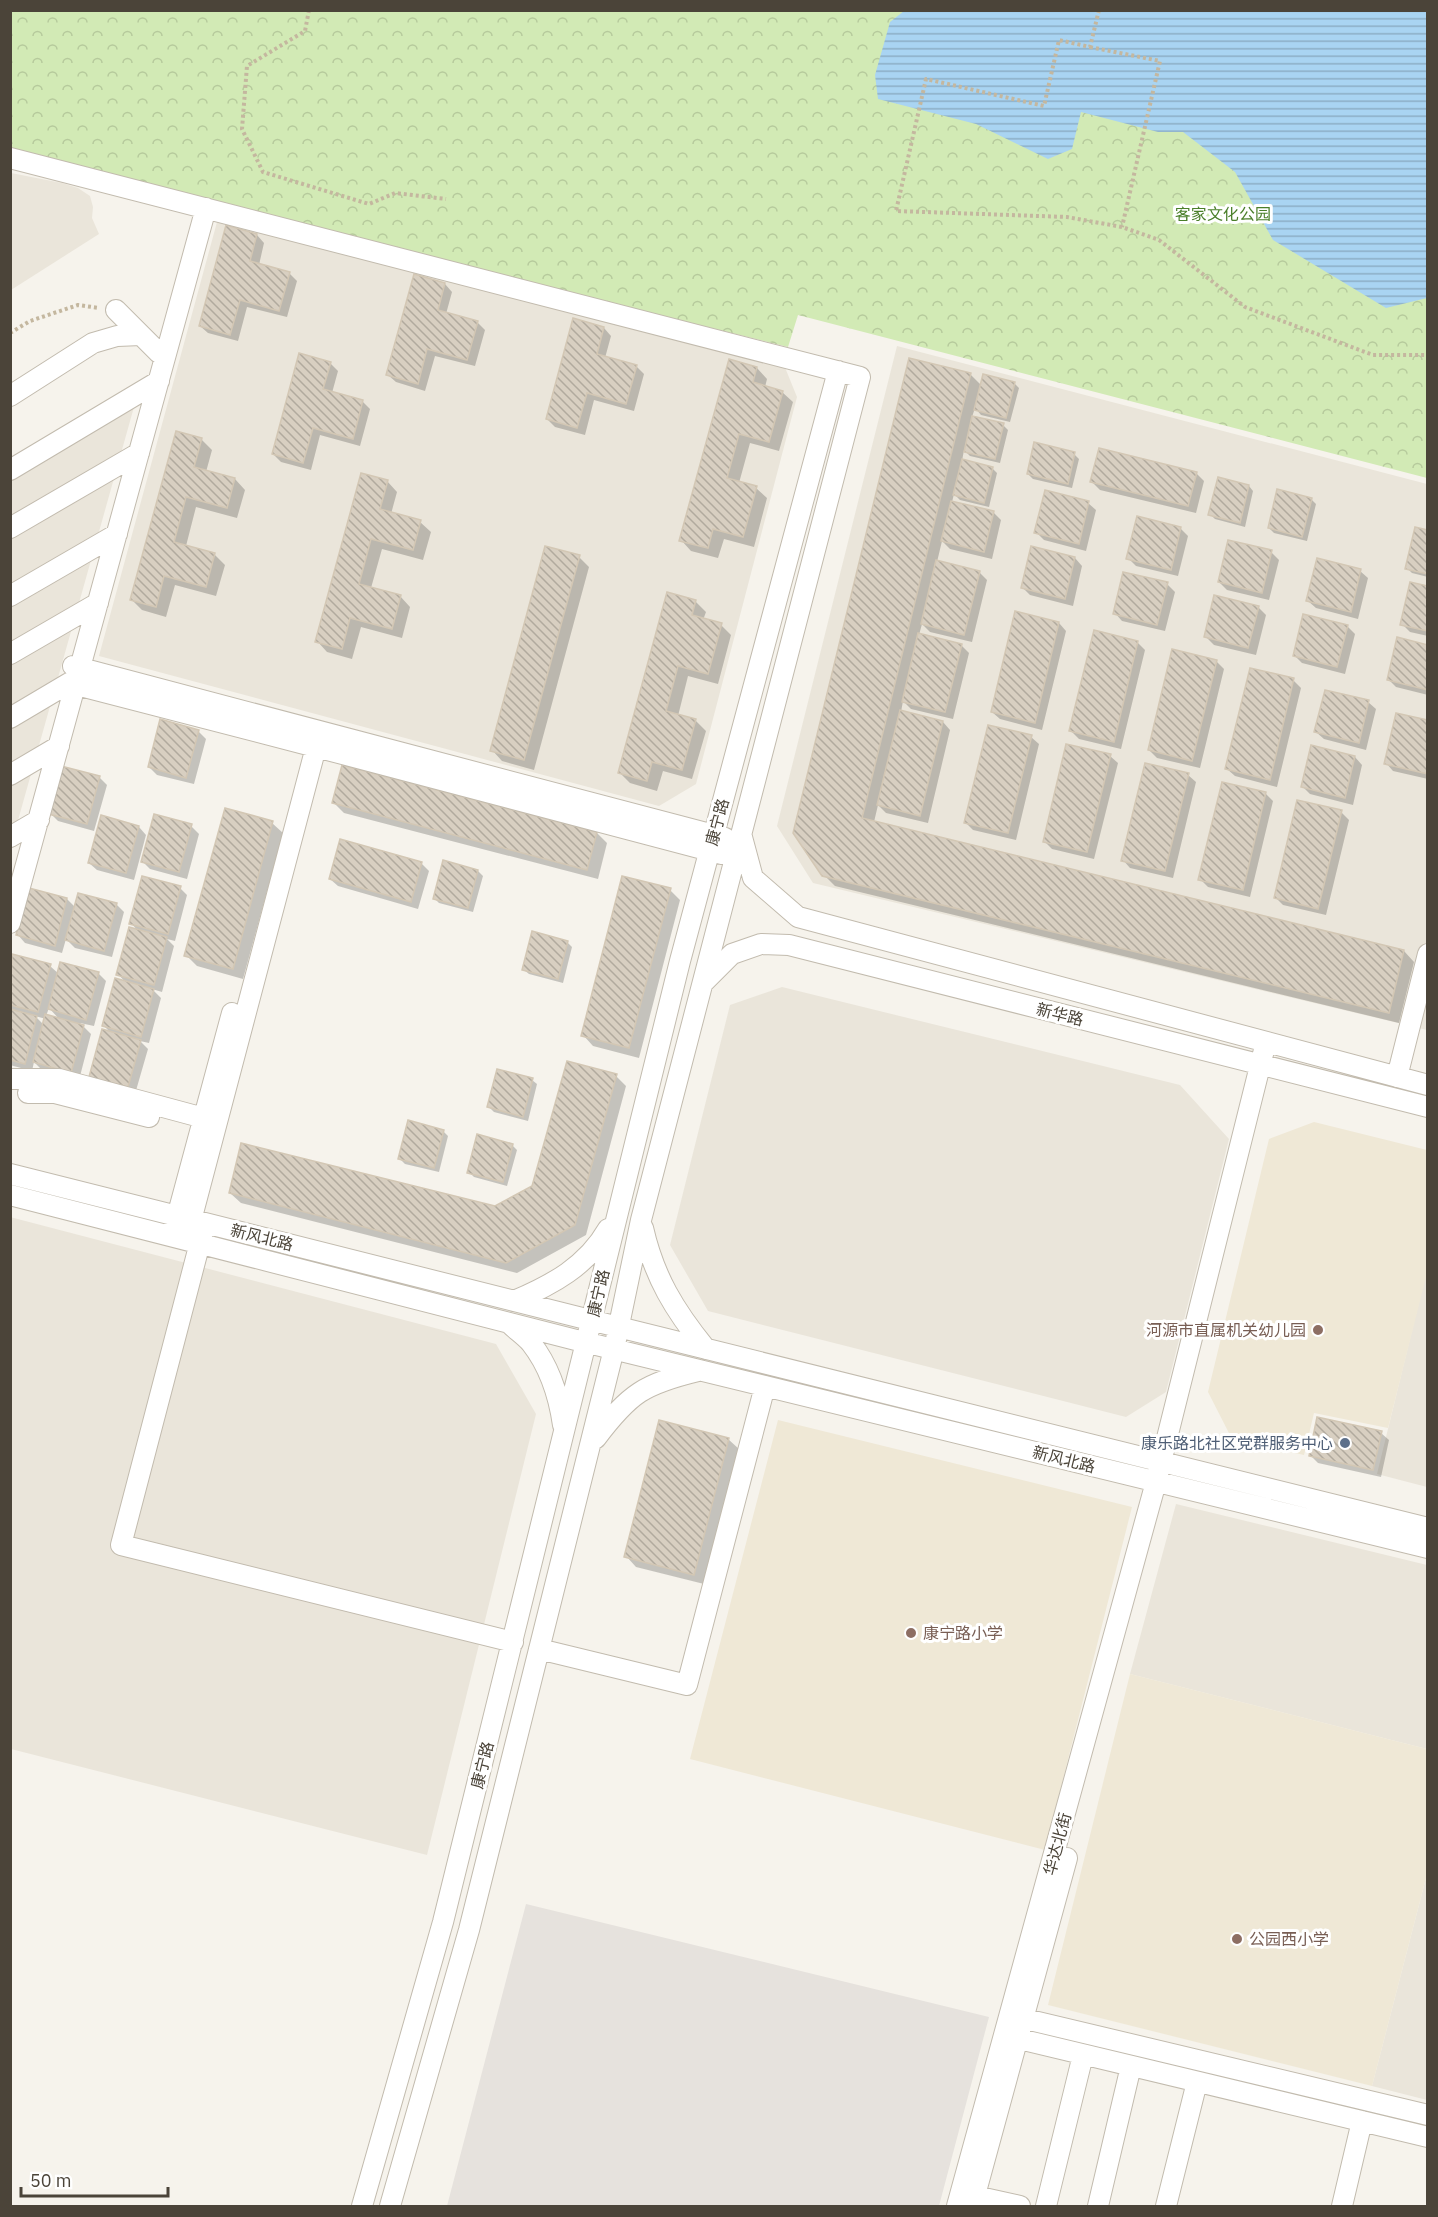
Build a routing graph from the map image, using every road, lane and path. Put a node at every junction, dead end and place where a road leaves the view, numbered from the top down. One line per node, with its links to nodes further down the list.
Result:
1 (309, 10): 6 (path)
2 (1099, 10): 3 (path)
3 (1090, 47): 8 (path); 8 (path)
4 (10, 158): 7 (street)
5 (10, 168): 7 (street)
6 (446, 199)
7 (201, 211): 12 (street); 14 (street); 15 (street)
8 (1122, 227): 13 (path)
9 (116, 310): 10 (path); 11 (street)
10 (10, 333)
11 (141, 335): 12 (street); 16 (street)
12 (159, 353): 15 (street)
13 (1428, 356)
14 (837, 376): 31 (street, 康宁路); 32 (street, 康宁路)
15 (154, 384): 17 (street); 18 (street)
16 (10, 396)
17 (135, 455): 19 (street); 20 (street)
18 (10, 470)
19 (10, 528)
20 (113, 536): 21 (street); 22 (street)
21 (10, 596)
22 (94, 605): 23 (street); 24 (street)
23 (10, 654)
24 (75, 675): 25 (street); 26 (street); 27 (street)
25 (10, 718)
26 (312, 738): 31 (street); 44 (street)
27 (55, 749): 28 (street); 29 (street)
28 (10, 775)
29 (34, 823): 30 (street); 33 (street); 34 (street)
30 (10, 837)
31 (712, 842): 32 (street); 47 (street, 康宁路)
32 (738, 844): 36 (street, 康宁路); 37 (street, 新华路)
33 (10, 896)
34 (10, 923)
35 (1428, 954): 39 (street)
36 (703, 982): 38 (street, 新华路); 49 (street, 康宁路)
37 (1272, 1043): 38 (street, 华达北街); 39 (street, 新华路)
38 (1266, 1066): 43 (street, 新华路); 62 (street, 华达北街)
39 (1397, 1077): 41 (street, 新华路)
40 (10, 1079): 44 (street)
41 (1428, 1085)
42 (10, 1093): 44 (street)
43 (1428, 1107)
44 (209, 1126): 48 (street)
45 (10, 1174): 48 (street, 新风北路)
46 (10, 1195): 50 (street, 新风北路)
47 (616, 1214): 51 (street); 52 (street, 康宁路)
48 (191, 1220): 50 (street); 50 (street); 51 (street, 新风北路)
49 (641, 1220): 54 (street, 康宁路); 56 (street)
50 (186, 1240): 53 (street, 新风北路); 66 (street)
51 (514, 1301): 52 (street, 新风北路)
52 (591, 1321): 54 (street, 新风北路); 55 (street, 康宁路)
53 (508, 1323): 55 (street, 新风北路); 60 (street, 新风北路)
54 (619, 1327): 56 (street, 新风北路); 57 (street, 康宁路)
55 (586, 1342): 57 (street, 新风北路); 60 (street, 康宁路)
56 (706, 1349): 62 (street, 新风北路)
57 (614, 1350): 58 (street, 新风北路); 61 (street, 康宁路)
58 (700, 1370): 59 (street, 新风北路); 61 (street, 新风北路)
59 (765, 1386): 63 (street, 新风北路); 67 (street)
60 (564, 1436): 66 (street, 康宁路)
61 (590, 1444): 67 (street, 康宁路)
62 (1167, 1463): 63 (street, 华达北街); 64 (street, 新风北路)
63 (1162, 1483): 65 (street, 新风北路); 68 (street, 华达北街)
64 (1428, 1528)
65 (1428, 1548)
66 (513, 1641): 77 (street, 康宁路)
67 (539, 1649): 78 (street, 康宁路)
68 (1016, 2017): 69 (street, 华达北街); 73 (street)
69 (1011, 2037): 70 (street); 76 (street, 华达北街); 79 (street, 华达北街)
70 (1083, 2055): 71 (street); 81 (street)
71 (1131, 2066): 72 (street); 82 (street)
72 (1197, 2082): 74 (street); 83 (street)
73 (1428, 2115)
74 (1362, 2121): 75 (street); 84 (street)
75 (1428, 2137)
76 (974, 2201): 80 (street)
77 (362, 2206)
78 (390, 2206)
79 (957, 2206)
80 (1020, 2206)
81 (1046, 2206)
82 (1098, 2206)
83 (1166, 2206)
84 (1342, 2206)

